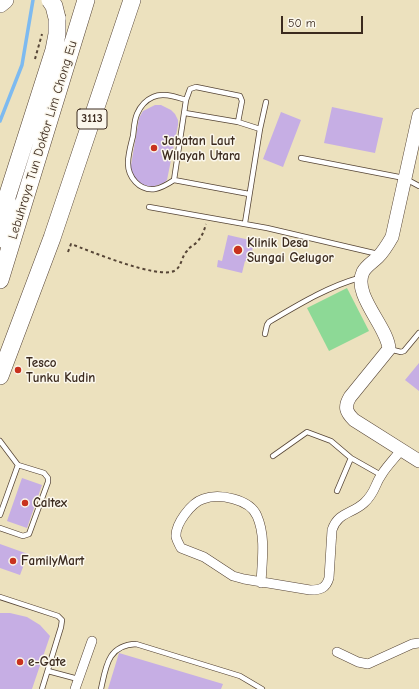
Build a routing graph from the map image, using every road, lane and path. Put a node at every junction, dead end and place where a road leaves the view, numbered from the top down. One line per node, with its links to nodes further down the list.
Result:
1 (5, 0): 5 (highway)
2 (50, 0): 22 (highway, bridge)
3 (86, 0): 22 (highway, Lebuhraya Tun Doktor Lim Chong Eu)
4 (132, 0): 28 (highway, 3113)
5 (0, 4)
6 (186, 100): 8 (lane); 10 (lane); 14 (lane)
7 (266, 102): 11 (lane)
8 (185, 113): 10 (lane); 14 (lane)
9 (419, 115): 13 (street)
10 (238, 122): 11 (lane)
11 (260, 129): 16 (lane)
12 (301, 158): 13 (lane)
13 (404, 178): 15 (lane); 21 (street)
14 (174, 180): 16 (lane)
15 (419, 186)
16 (249, 194): 19 (lane)
17 (149, 207): 18 (lane)
18 (208, 217): 19 (lane); 20 (path)
19 (245, 223): 21 (lane)
20 (68, 252)
21 (380, 255): 23 (street)
22 (7, 258): 24 (highway, Lebuhraya Tun Doktor Lim Chong Eu)
23 (361, 278): 26 (lane); 27 (street)
24 (0, 280)
25 (419, 333): 27 (lane)
26 (265, 334)
27 (390, 349): 30 (street)
28 (0, 376)
29 (0, 442): 34 (lane)
30 (401, 450): 33 (street); 35 (street)
31 (274, 456): 32 (lane)
32 (351, 458): 35 (lane); 36 (lane)
33 (419, 461)
34 (18, 464): 37 (lane); 38 (lane)
35 (381, 475): 39 (street)
36 (337, 491)
37 (0, 515)
38 (0, 528)
39 (261, 583): 39 (street)
40 (0, 597): 44 (lane)
41 (92, 641): 45 (street)
42 (419, 643): 43 (street)
43 (337, 652)
44 (48, 671): 45 (lane); 46 (lane)
45 (78, 679): 47 (street)
46 (42, 689)
47 (75, 689)
48 (101, 689): 49 (lane)
49 (262, 689)

